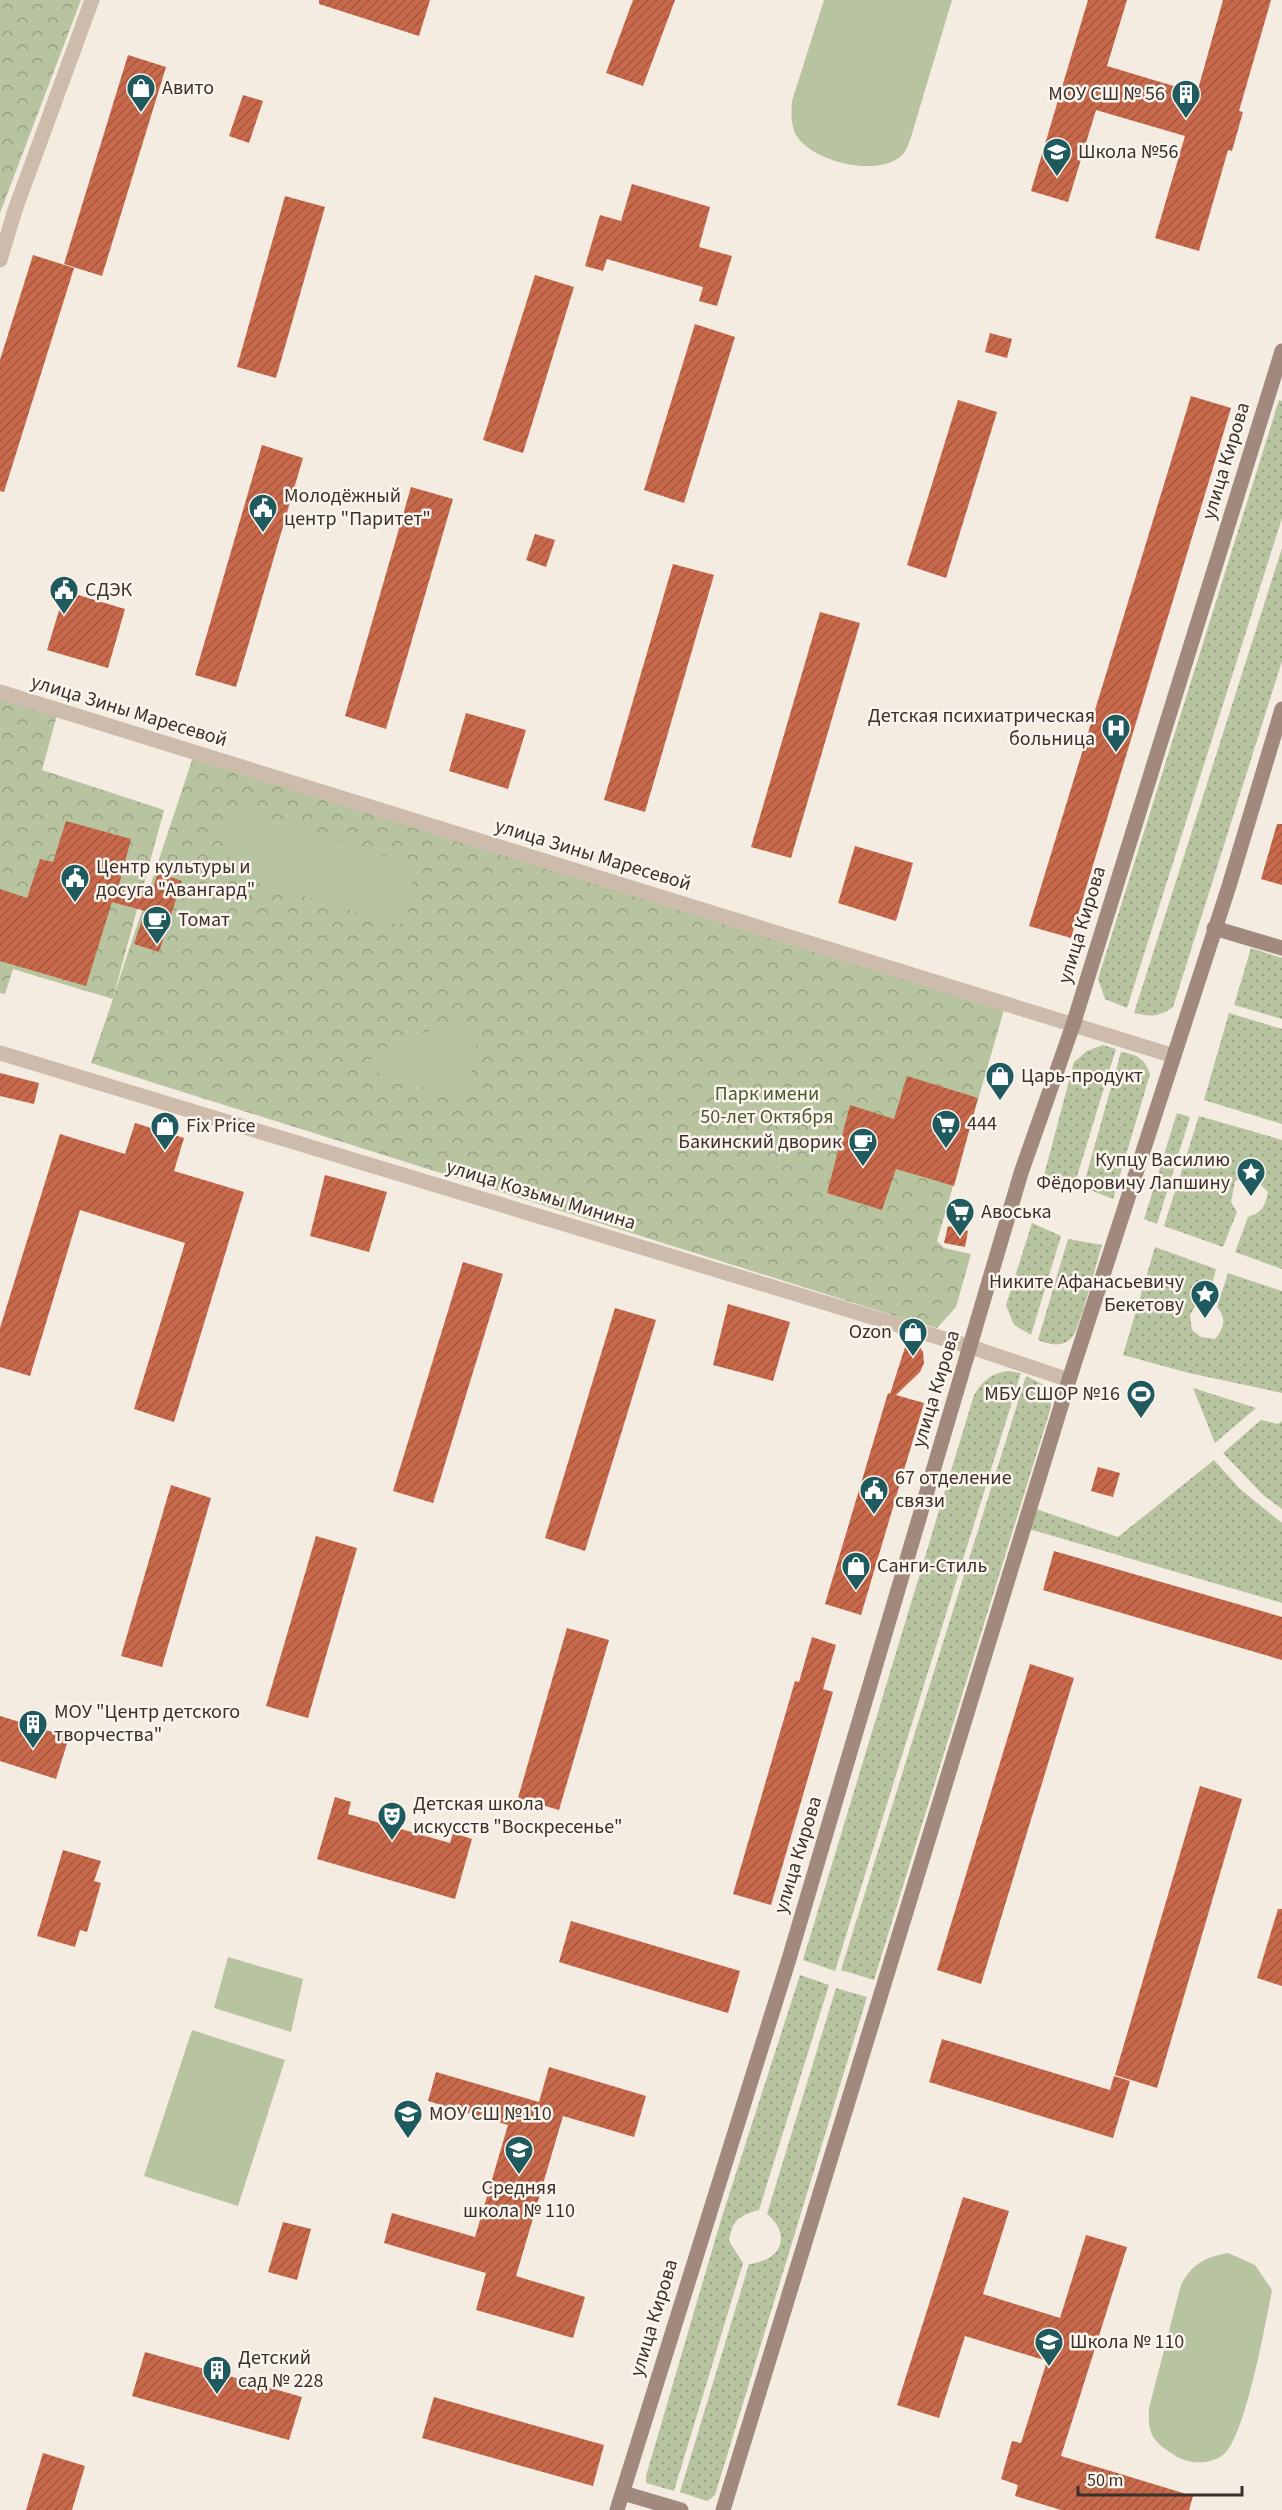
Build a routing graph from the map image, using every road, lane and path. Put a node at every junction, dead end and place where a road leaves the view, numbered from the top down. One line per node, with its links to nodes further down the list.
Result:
1 (92, 0): 2 (street)
2 (0, 260)
3 (1282, 351): 8 (main road, улица Кирова)
4 (0, 692): 8 (street, улица Зины Маресевой)
5 (1282, 709): 6 (main road)
6 (1214, 928): 7 (main road); 10 (main road)
7 (1282, 948)
8 (1073, 1025): 10 (street, улица Зины Маресевой); 11 (main road, улица Кирова)
9 (0, 1053): 11 (street, улица Козьмы Минина)
10 (1174, 1056): 12 (main road)
11 (971, 1347): 12 (street, улица Козьмы Минина); 13 (main road, улица Кирова)
12 (1069, 1380): 16 (main road)
13 (623, 2493): 14 (main road, улица Кирова); 15 (main road)
14 (617, 2510)
15 (681, 2510)
16 (723, 2510)

